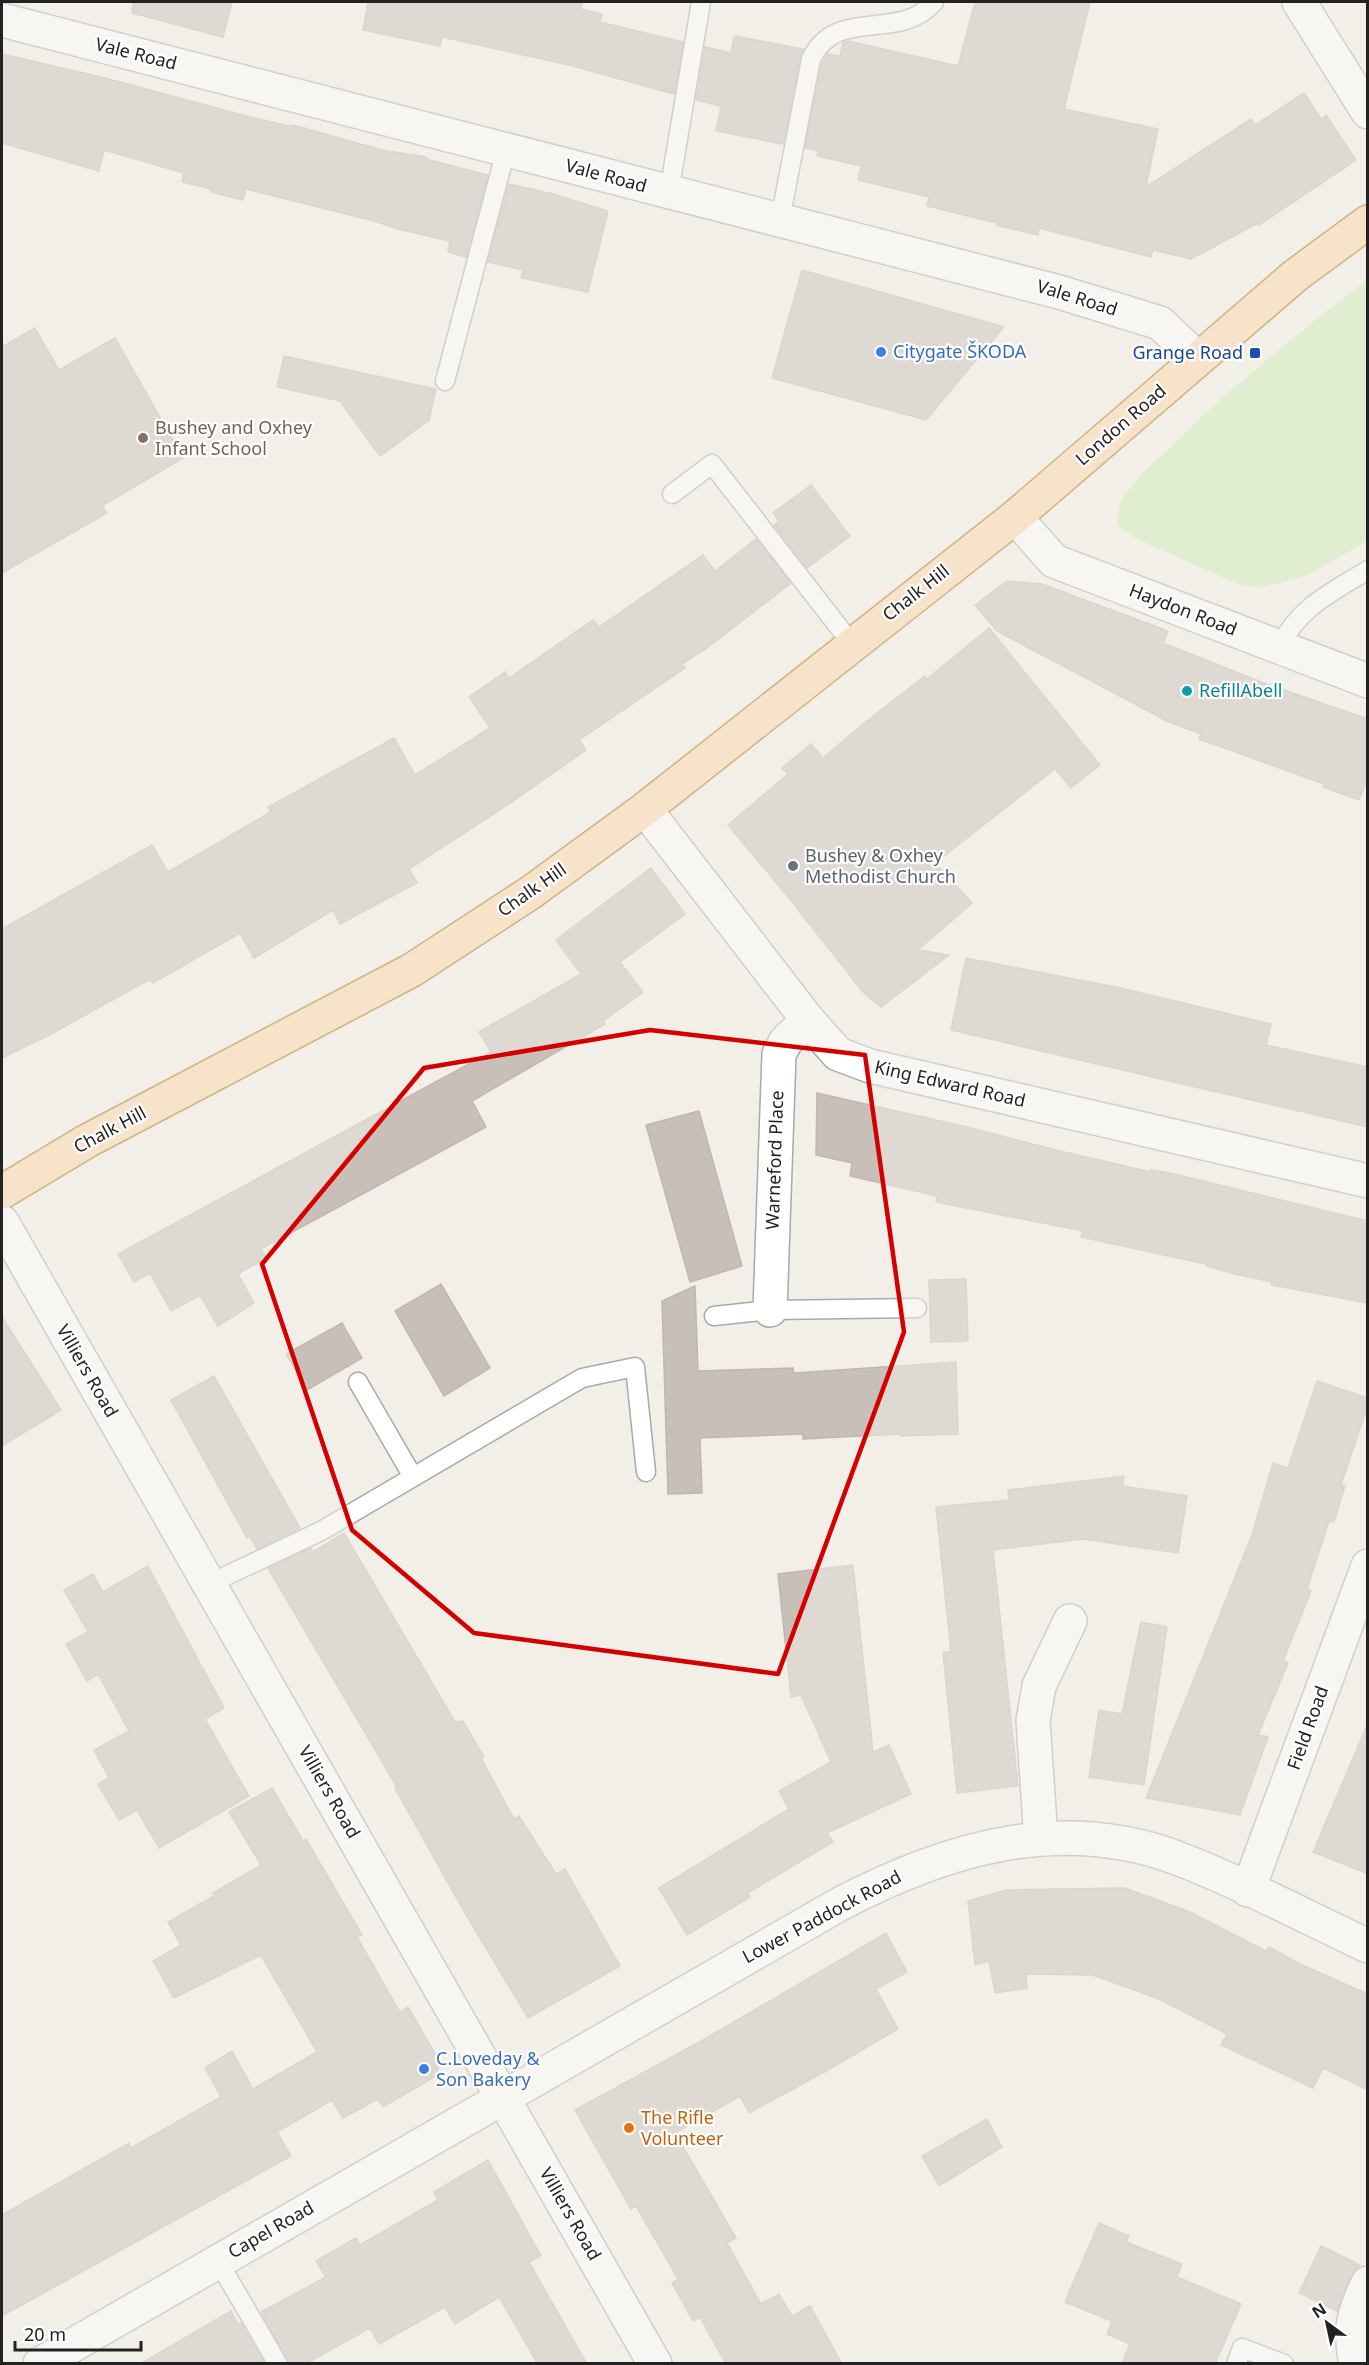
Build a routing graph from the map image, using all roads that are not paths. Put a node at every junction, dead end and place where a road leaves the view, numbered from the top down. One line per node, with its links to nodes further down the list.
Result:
1 (701, 2): 7 (lane)
2 (934, 2): 8 (lane)
3 (1299, 2): 5 (street)
4 (2, 20): 6 (street, Vale Road)
5 (1368, 112)
6 (506, 150): 7 (street, Vale Road); 11 (lane)
7 (669, 192): 8 (street, Vale Road)
8 (780, 220): 10 (street, Vale Road)
9 (1368, 222): 10 (main road, London Road)
10 (1198, 359): 13 (main road, London Road)
11 (446, 381)
12 (672, 494): 15 (lane)
13 (1015, 517): 15 (main road, Chalk Hill); 16 (street, Haydon Road)
14 (1368, 570): 16 (lane)
15 (852, 644): 18 (main road, Chalk Hill)
16 (1280, 646): 17 (street, Haydon Road)
17 (1368, 681)
18 (645, 809): 19 (street, King Edward Road); 21 (main road, Chalk Hill)
19 (808, 1020): 20 (street, King Edward Road); 24 (street, Warneford Place)
20 (1368, 1181)
21 (2, 1191)
22 (2, 1221): 30 (street, Villiers Road)
23 (917, 1308): 24 (lane)
24 (770, 1310): 25 (lane)
25 (714, 1316)
26 (358, 1382): 28 (lane)
27 (646, 1472): 28 (lane)
28 (413, 1477): 30 (lane)
29 (1368, 1566): 33 (street, Field Road)
30 (209, 1584): 35 (street, Villiers Road)
31 (1070, 1621): 32 (street)
32 (1041, 1839): 33 (street, Lower Paddock Road); 35 (street, Lower Paddock Road)
33 (1248, 1890): 34 (street, Lower Paddock Road)
34 (1368, 1946)
35 (502, 2097): 36 (street, Capel Road); 41 (street, Villiers Road)
36 (218, 2261): 39 (street, Capel Road); 40 (lane)
37 (1368, 2283): 38 (street)
38 (1355, 2363)
39 (40, 2364)
40 (278, 2364)
41 (655, 2364)
42 (1236, 2364): 43 (lane)
43 (1284, 2364)

